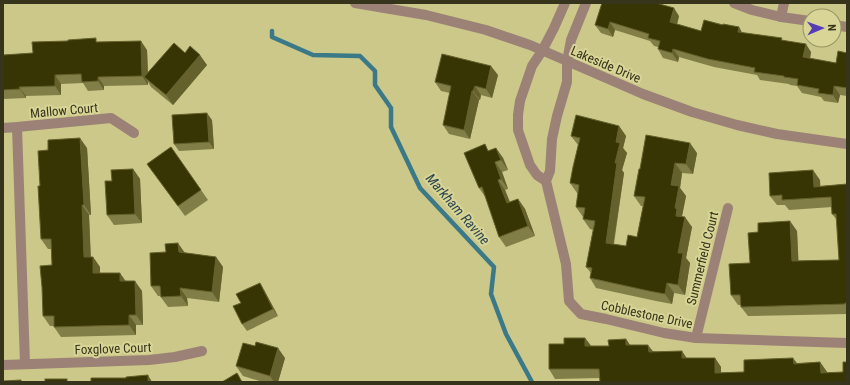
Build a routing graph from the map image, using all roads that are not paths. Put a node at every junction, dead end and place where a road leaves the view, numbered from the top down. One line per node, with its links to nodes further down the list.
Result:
1 (355, 3): 8 (street, Lakeside Drive)
2 (565, 3): 8 (street)
3 (586, 3): 9 (street, Cobblestone Drive)
4 (734, 3): 6 (street)
5 (784, 3): 6 (street)
6 (781, 17): 7 (street)
7 (802, 20)
8 (542, 51): 9 (street, Lakeside Drive); 14 (street)
9 (568, 62): 13 (street, Lakeside Drive); 14 (street, Cobblestone Drive)
10 (17, 127): 11 (street, Mallow Court); 12 (street, Mallow Court); 19 (street)
11 (3, 128)
12 (134, 133)
13 (847, 144)
14 (546, 182): 16 (street, Cobblestone Drive)
15 (728, 208): 16 (street, Summerfield Court)
16 (696, 338): 17 (street, Cobblestone Drive)
17 (847, 343)
18 (202, 351): 19 (street, Foxglove Court)
19 (25, 364): 20 (street, Foxglove Court)
20 (3, 365)

